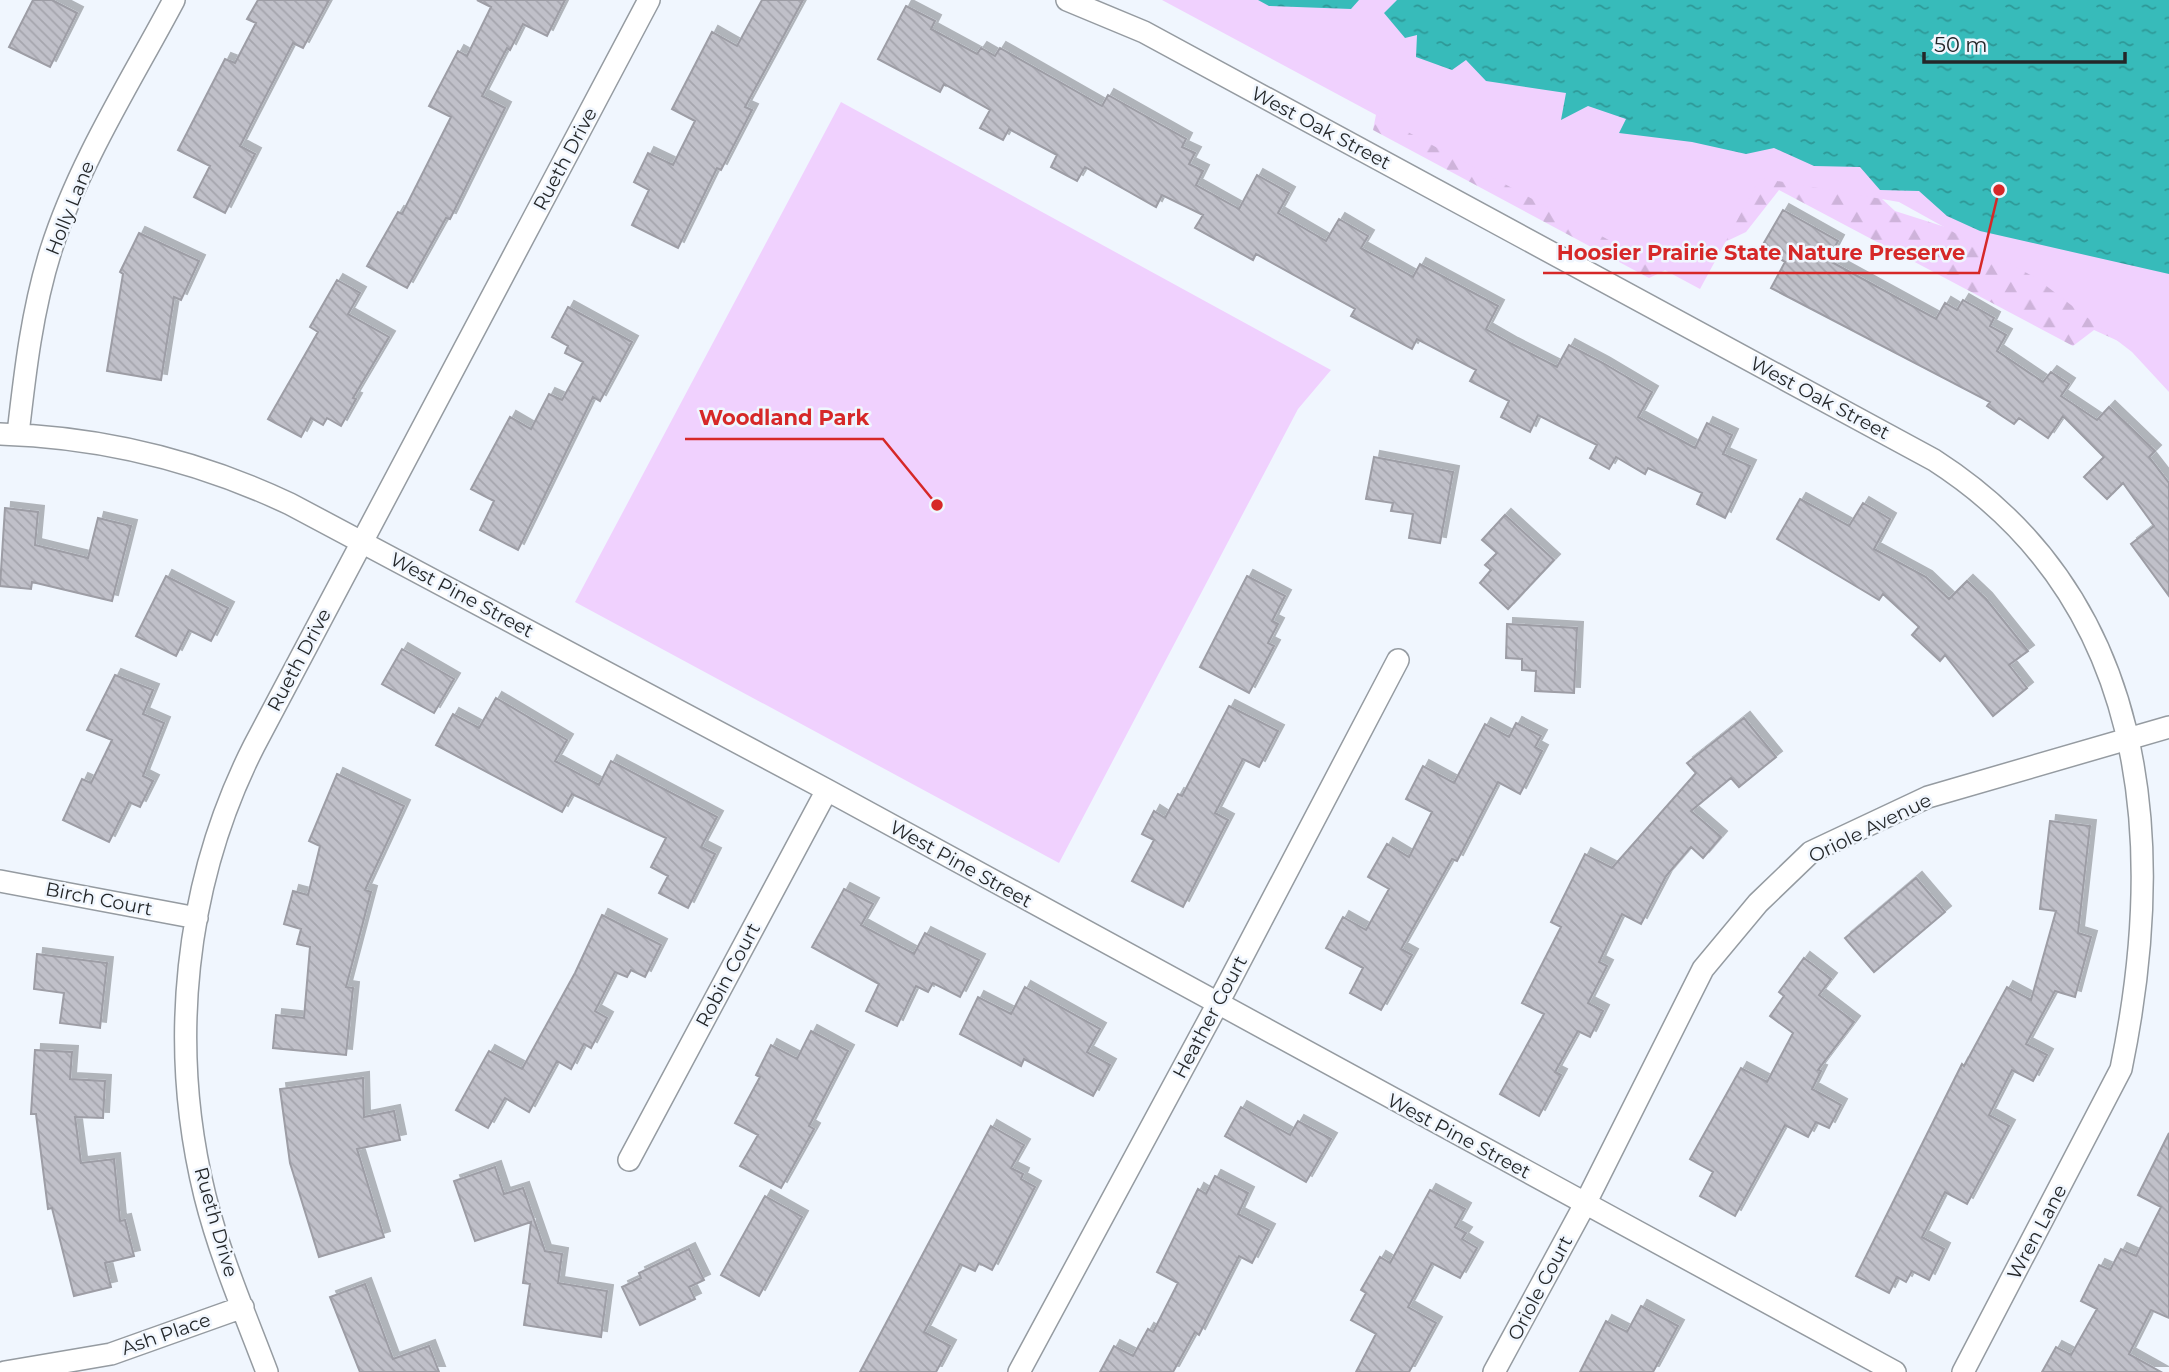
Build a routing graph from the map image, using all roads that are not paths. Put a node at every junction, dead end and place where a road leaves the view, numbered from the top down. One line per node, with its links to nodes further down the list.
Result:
1 (174, 0): 4 (street, Holly Lane)
2 (649, 0): 5 (street, Rueth Drive)
3 (1068, 0): 8 (street, West Oak Street)
4 (9, 434): 5 (street, West Pine Street)
5 (362, 541): 10 (street, West Pine Street); 12 (street, Rueth Drive)
6 (1398, 660): 14 (street, Heather Court)
7 (2169, 727): 8 (street, Oriole Avenue)
8 (2146, 734): 9 (street, West Oak Street); 16 (street, Oriole Avenue)
9 (2152, 761)
10 (827, 790): 14 (street, West Pine Street); 15 (street, Robin Court)
11 (0, 880): 12 (street, Birch Court)
12 (197, 918): 17 (street, Rueth Drive)
13 (2159, 940): 23 (street, Wren Lane)
14 (1217, 1005): 16 (street, West Pine Street); 20 (street, Heather Court)
15 (629, 1160)
16 (1586, 1204): 21 (street, Oriole Court); 22 (street, West Pine Street)
17 (243, 1307): 18 (street, Ash Place); 19 (street, Rueth Drive)
18 (5, 1372)
19 (267, 1372)
20 (1019, 1372)
21 (1494, 1372)
22 (1895, 1372)
23 (1963, 1372)

